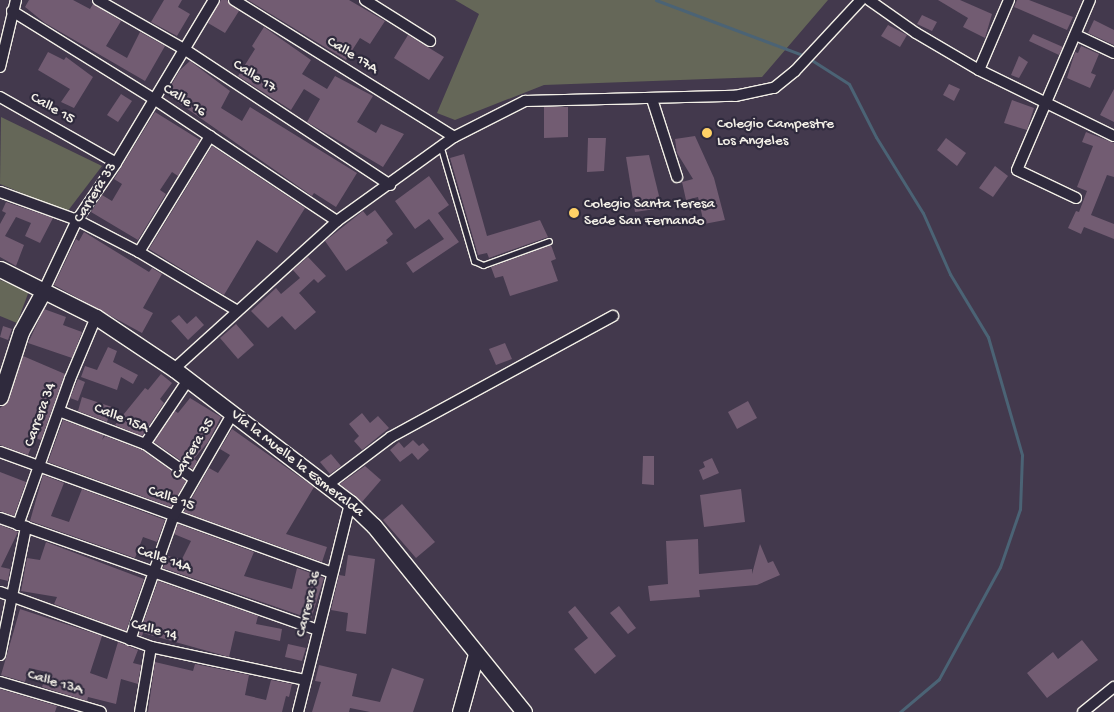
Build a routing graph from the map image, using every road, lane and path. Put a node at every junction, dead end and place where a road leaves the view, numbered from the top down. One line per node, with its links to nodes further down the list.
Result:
1 (16, 0): 10 (street)
2 (98, 0): 13 (street, Calle 17)
3 (214, 0): 13 (street, Carrera 33)
4 (234, 0): 23 (street, Calle 17A)
5 (365, 0): 12 (street)
6 (861, 0): 18 (street)
7 (869, 0): 16 (street)
8 (1009, 0): 16 (street)
9 (1090, 0): 11 (street)
10 (12, 11): 15 (street); 19 (street, Calle 16)
11 (1076, 36): 14 (street); 20 (street)
12 (430, 41)
13 (184, 49): 19 (street, Carrera 33); 27 (street, Calle 17)
14 (1114, 53)
15 (0, 67)
16 (979, 70): 20 (street)
17 (0, 97): 25 (street, Calle 15)
18 (652, 98): 23 (street); 26 (street)
19 (154, 100): 21 (street, Calle 16); 25 (street, Carrera 33)
20 (1046, 102): 22 (street); 29 (street)
21 (210, 136): 31 (street, Calle 16); 33 (street)
22 (1114, 136)
23 (454, 137): 24 (street)
24 (441, 148): 27 (street); 32 (lane)
25 (116, 163): 30 (street, Carrera 33)
26 (677, 176)
27 (390, 185): 31 (street)
28 (0, 192): 30 (street)
29 (1076, 198)
30 (77, 220): 33 (street); 35 (street, Carrera 33)
31 (337, 221): 36 (street)
32 (549, 241)
33 (139, 252): 36 (street)
34 (0, 269): 35 (street, Vía la Muelle la Esmeralda)
35 (44, 290): 37 (street, Vía la Muelle la Esmeralda); 41 (street, Carrera 33)
36 (236, 310): 39 (street)
37 (96, 316): 39 (street, Vía la Muelle la Esmeralda); 42 (street, Carrera 34)
38 (613, 316): 48 (street)
39 (174, 369): 40 (street, Vía la Muelle la Esmeralda)
40 (188, 380): 43 (street, Vía la Muelle la Esmeralda); 44 (street)
41 (1, 390)
42 (59, 411): 44 (street, Calle 15A); 46 (street, Carrera 34)
43 (233, 414): 47 (street, Carrera 35); 48 (street, Vía la Muelle la Esmeralda)
44 (145, 444): 47 (street, Calle 15A)
45 (0, 452): 46 (street, Calle 15)
46 (37, 468): 50 (street, Calle 15); 52 (street, Carrera 34)
47 (193, 478): 50 (street, Carrera 35)
48 (326, 486): 49 (street, Vía la Muelle la Esmeralda)
49 (350, 503): 53 (street, Carrera 36); 60 (street, Vía la Muelle la Esmeralda)
50 (174, 515): 53 (street, Calle 15); 54 (street, Carrera 35)
51 (0, 518): 52 (street, Calle 14A)
52 (22, 526): 54 (street, Calle 14A); 56 (street, Carrera 34)
53 (332, 573): 57 (street, Carrera 36)
54 (156, 574): 57 (street, Calle 14A); 58 (street, Carrera 35)
55 (0, 592): 56 (street, Calle 14)
56 (12, 597): 58 (street, Calle 14); 61 (street, Carrera 34)
57 (318, 630): 62 (street, Carrera 36)
58 (130, 640): 59 (street, Calle 14)
59 (151, 647): 62 (street, Calle 14); 66 (street)
60 (476, 654): 68 (street); 69 (street, Vía la Muelle la Esmeralda)
61 (0, 655)
62 (306, 680): 67 (street, Carrera 36)
63 (0, 682): 65 (street, Calle 13A)
64 (1114, 687): 70 (street)
65 (101, 712)
66 (140, 712)
67 (298, 712)
68 (460, 712)
69 (524, 712)
70 (1083, 712)

